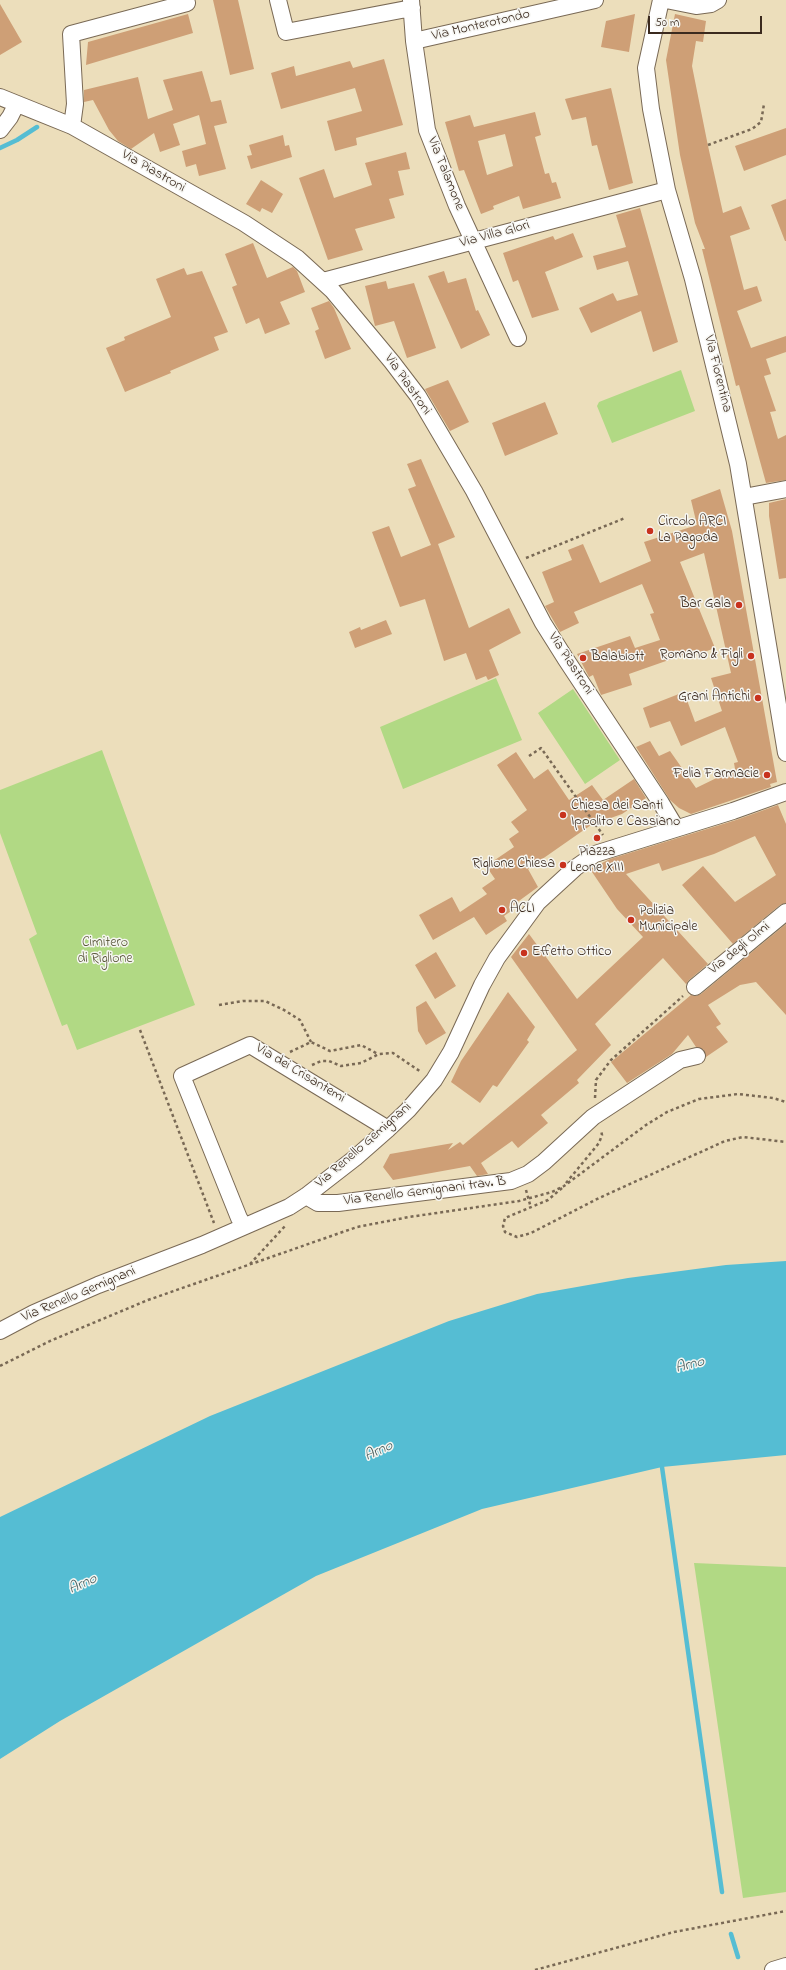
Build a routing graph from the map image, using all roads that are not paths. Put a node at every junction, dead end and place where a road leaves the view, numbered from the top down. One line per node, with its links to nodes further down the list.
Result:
1 (278, 0): 7 (street)
2 (595, 0): 8 (street, Via Monterotondo)
3 (661, 0): 13 (street, Via Fiorentina)
4 (666, 0): 5 (street)
5 (718, 0)
6 (187, 3): 11 (street)
7 (411, 4): 8 (street, Via Talamone)
8 (414, 41): 14 (street, Via Talamone)
9 (0, 97): 10 (street, Via Piastroni)
10 (16, 105): 11 (street, Via Piastroni); 12 (street)
11 (72, 126): 15 (street, Via Piastroni)
12 (0, 130)
13 (667, 190): 14 (street, Via Villa Glori); 18 (street, Via Fiorentina)
14 (473, 240): 15 (street, Via Villa Glori); 16 (street, Via Talamone)
15 (323, 281): 21 (street, Via Piastroni)
16 (518, 338)
17 (786, 488): 18 (street)
18 (744, 497): 19 (street, Via Fiorentina)
19 (786, 753)
20 (786, 792): 21 (street, Via Renello Gemignani)
21 (676, 828): 25 (street, Via Renello Gemignani)
22 (786, 912): 23 (street, Via degli Olmi)
23 (695, 987)
24 (697, 1056): 26 (street, Via Renello Gemignani trav. B)
25 (388, 1129): 26 (street, Via Renello Gemignani); 27 (street, Via dei Crisantemi)
26 (306, 1196): 27 (street, Via Renello Gemignani)
27 (244, 1226): 28 (street, Via Renello Gemignani)
28 (0, 1330)
29 (786, 1966): 30 (street)
30 (773, 1970)

